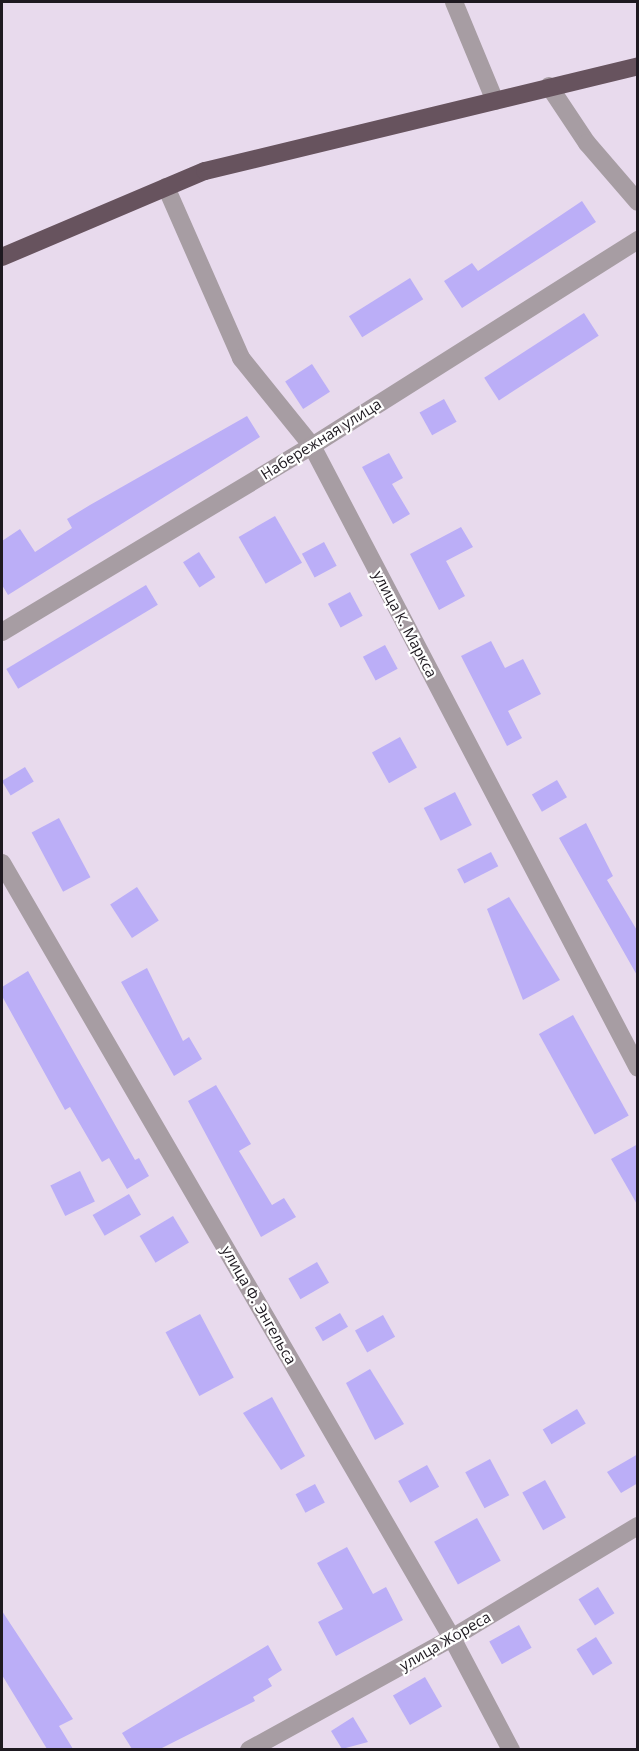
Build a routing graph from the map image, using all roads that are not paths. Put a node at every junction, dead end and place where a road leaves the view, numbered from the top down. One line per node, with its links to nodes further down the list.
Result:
1 (454, 2): 4 (street)
2 (638, 66): 3 (highway)
3 (549, 87): 4 (highway); 6 (street)
4 (495, 101): 5 (highway)
5 (166, 188): 8 (highway); 9 (street, улица К. Маркса)
6 (638, 202)
7 (638, 240): 9 (street, Набережная улица)
8 (2, 257)
9 (312, 446): 10 (street, Набережная улица); 12 (street, улица К. Маркса)
10 (2, 632)
11 (2, 863): 14 (street, улица Ф. Энгельса)
12 (638, 1068)
13 (638, 1526): 14 (street, улица Жореса)
14 (452, 1638): 15 (street, улица Жореса); 16 (street, улица Ф. Энгельса)
15 (249, 1749)
16 (511, 1749)

